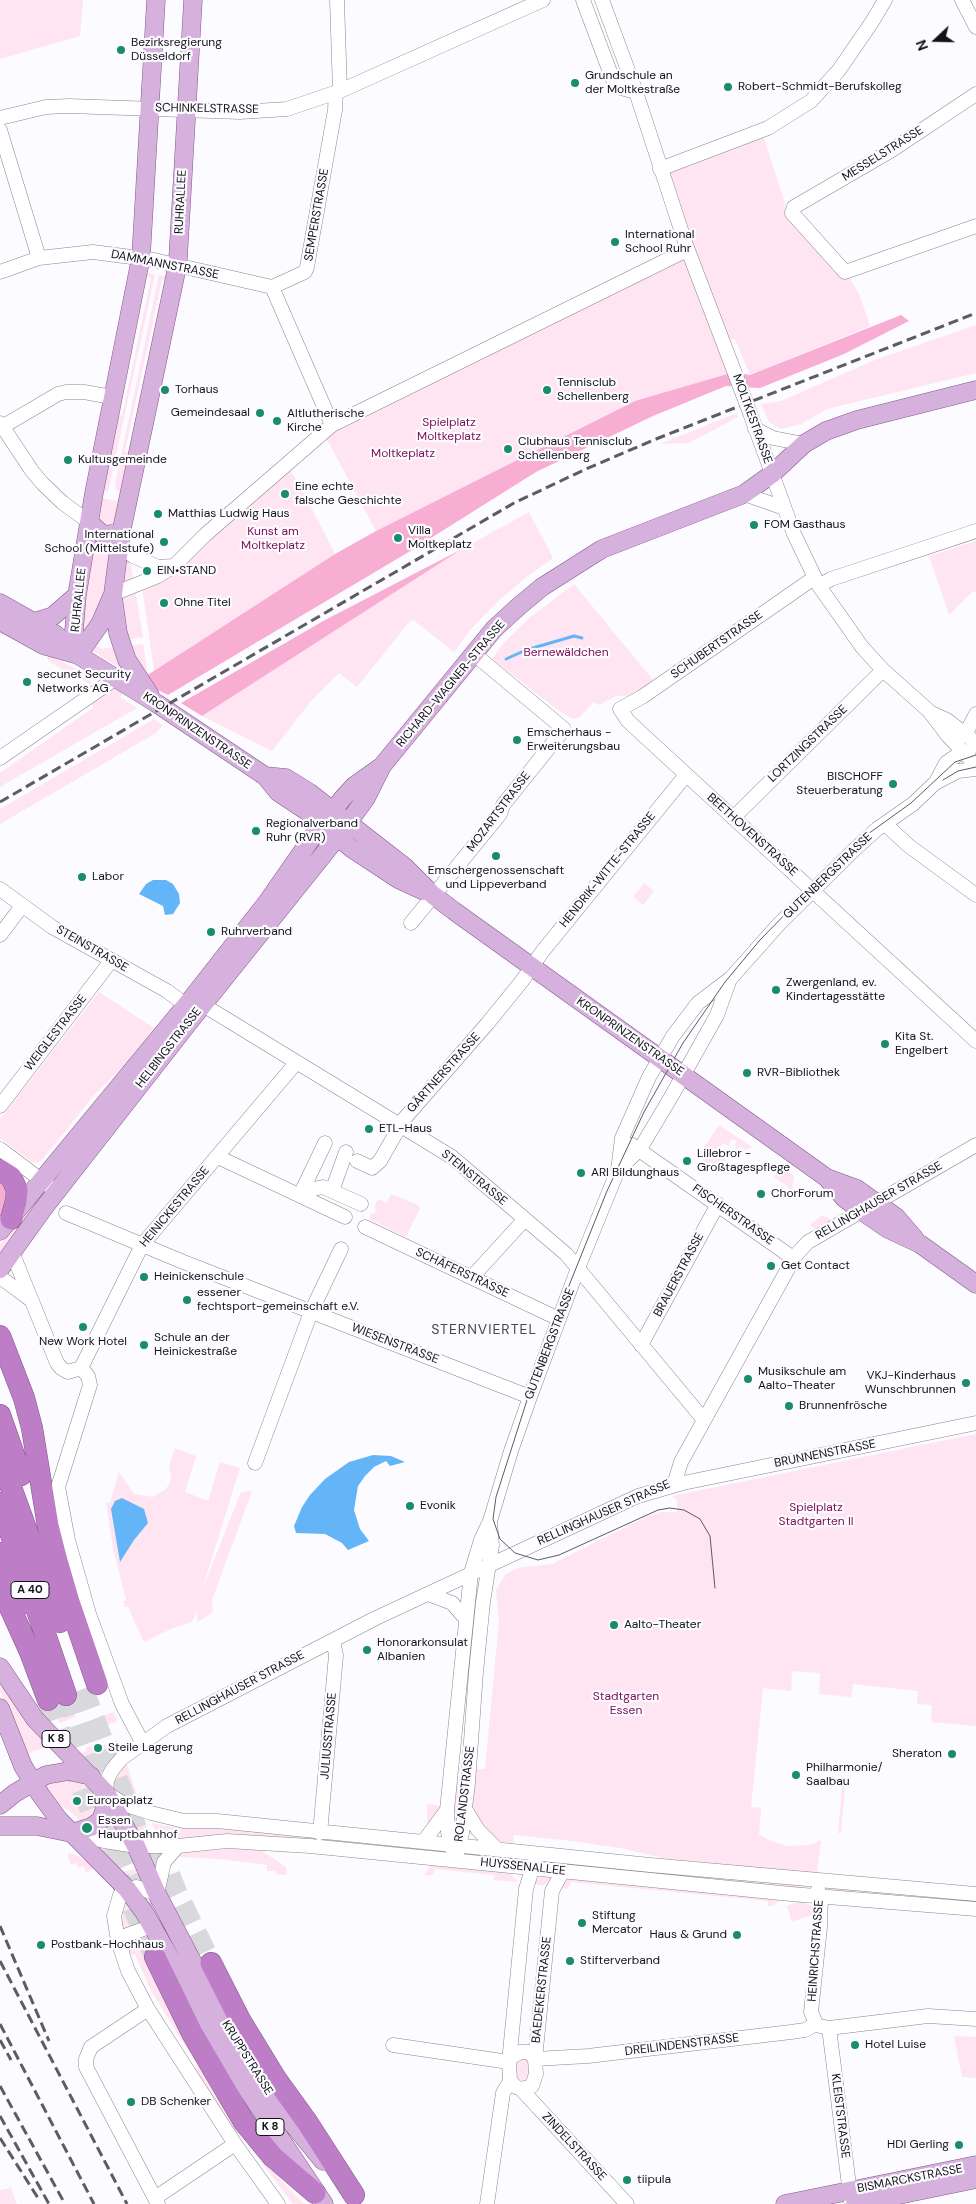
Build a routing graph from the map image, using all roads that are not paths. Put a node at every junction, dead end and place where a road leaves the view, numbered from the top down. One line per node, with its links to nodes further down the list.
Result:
1 (156, 0): 13 (main road, RUHRALLEE)
2 (193, 0): 14 (main road, RUHRALLEE)
3 (337, 0): 10 (street, SEMPERSTRASSE)
4 (543, 0): 10 (street, SCHINKELSTRASSE)
5 (583, 0): 11 (street)
6 (602, 0): 11 (street, MOLTKESTRASSE)
7 (885, 0): 17 (street)
8 (962, 0): 9 (street)
9 (976, 27)
10 (338, 92): 14 (street, SCHINKELSTRASSE); 24 (street, SEMPERSTRASSE)
11 (636, 92): 17 (street, MOLTKESTRASSE)
12 (976, 94): 18 (street, MESSELSTRASSE)
13 (151, 109): 14 (street, SCHINKELSTRASSE); 15 (street, SCHINKELSTRASSE); 20 (main road, RUHRALLEE)
14 (187, 111): 22 (main road, RUHRALLEE)
15 (0, 118)
16 (0, 130): 21 (street)
17 (660, 169): 19 (street, MOLTKESTRASSE)
18 (976, 226)
19 (687, 250): 28 (street); 29 (street, MOLTKESTRASSE, bridge)
20 (141, 257): 21 (street, DAMMANNSTRASSE); 22 (street, DAMMANNSTRASSE); 26 (main road, RUHRALLEE)
21 (39, 258): 23 (street, DAMMANNSTRASSE)
22 (177, 265): 24 (street, DAMMANNSTRASSE); 37 (main road, RUHRALLEE)
23 (0, 272)
24 (272, 287): 28 (street)
25 (976, 390): 31 (main road, RICHARD-WAGNER-STRASSE)
26 (112, 397): 27 (street); 35 (main road, RUHRALLEE)
27 (1, 425): 30 (street)
28 (332, 425): 38 (street)
29 (755, 429): 31 (street); 32 (street, MOLTKESTRASSE)
30 (6, 444): 35 (street)
31 (804, 444): 32 (main road, RICHARD-WAGNER-STRASSE)
32 (772, 474): 33 (main road, RICHARD-WAGNER-STRASSE); 34 (street, MOLTKESTRASSE)
33 (744, 494): 34 (street); 45 (main road, RICHARD-WAGNER-STRASSE)
34 (784, 508): 39 (street, MOLTKESTRASSE)
35 (89, 522): 37 (main road); 41 (main road, RUHRALLEE)
36 (976, 531): 39 (street, SCHUBERTSTRASSE)
37 (120, 539): 38 (street); 40 (main road, RUHRALLEE)
38 (174, 566): 40 (street)
39 (817, 582): 47 (street, MOLTKESTRASSE); 50 (street, SCHUBERTSTRASSE)
40 (112, 594): 46 (main road, RUHRALLEE); 49 (main road)
41 (77, 595): 44 (main road); 46 (main road, RUHRALLEE)
42 (0, 603): 44 (main road)
43 (0, 621): 46 (main road)
44 (34, 622): 46 (main road)
45 (474, 654): 58 (main road, RICHARD-WAGNER-STRASSE); 72 (street, MOZARTSTRASSE)
46 (78, 655): 48 (main road, KRONPRINZENSTRASSE)
47 (883, 670): 51 (street, MOLTKESTRASSE); 65 (street, LORTZINGSTRASSE)
48 (116, 678): 49 (main road, KRONPRINZENSTRASSE); 56 (street)
49 (156, 703): 61 (main road, KRONPRINZENSTRASSE)
50 (620, 709): 60 (street, BEETHOVENSTRASSE)
51 (929, 711): 53 (street, MOLTKESTRASSE); 54 (street, MOLTKESTRASSE)
52 (976, 714): 54 (street)
53 (948, 736): 55 (street, MOLTKESTRASSE); 57 (street, GUTENBERGSTRASSE)
54 (970, 739)
55 (969, 751): 57 (street, GUTENBERGSTRASSE); 59 (street, MOLTKESTRASSE)
56 (0, 758)
57 (946, 764): 62 (street, GUTENBERGSTRASSE)
58 (382, 766): 64 (main road, RICHARD-WAGNER-STRASSE); 67 (main road, RICHARD-WAGNER-STRASSE)
59 (976, 767): 62 (street, GUTENBERGSTRASSE)
60 (686, 775): 65 (street, BEETHOVENSTRASSE); 77 (street, HENDRIK-WITTE-STRASSE)
61 (265, 776): 63 (main road, KRONPRINZENSTRASSE); 64 (main road, KRONPRINZENSTRASSE)
62 (935, 783): 66 (street, GUTENBERGSTRASSE)
63 (284, 797): 64 (main road, KRONPRINZENSTRASSE); 68 (main road)
64 (327, 817): 67 (main road, KRONPRINZENSTRASSE); 68 (main road, HELBINGSTRASSE)
65 (733, 818): 70 (street, BEETHOVENSTRASSE)
66 (885, 824): 70 (street, GUTENBERGSTRASSE); 71 (street)
67 (343, 830): 72 (main road, KRONPRINZENSTRASSE); 79 (main road, HELBINGSTRASSE)
68 (310, 840): 79 (main road, HELBINGSTRASSE)
69 (0, 889): 73 (street, STEINSTRASSE)
70 (812, 890): 78 (street, GUTENBERGSTRASSE); 80 (street, BEETHOVENSTRASSE)
71 (976, 895)
72 (433, 896): 74 (street); 77 (main road, KRONPRINZENSTRASSE)
73 (22, 906): 75 (street); 76 (street, STEINSTRASSE)
74 (411, 922)
75 (0, 935)
76 (111, 961): 79 (street, STEINSTRASSE); 84 (street, WEIGLESTRASSE)
77 (531, 967): 81 (main road, KRONPRINZENSTRASSE); 85 (street, GÄRTNERSTRASSE)
78 (731, 978): 81 (street, GUTENBERGSTRASSE); 83 (street, GUTENBERGSTRASSE)
79 (194, 1003): 82 (street, STEINSTRASSE); 96 (main road, HELBINGSTRASSE); 99 (main road, HELBINGSTRASSE)
80 (976, 1041)
81 (659, 1058): 83 (main road, KRONPRINZENSTRASSE); 86 (street, GUTENBERGSTRASSE)
82 (296, 1063): 85 (street, STEINSTRASSE); 92 (street, HEINICKESTRASSE)
83 (683, 1075): 90 (street, GUTENBERGSTRASSE); 102 (main road, KRONPRINZENSTRASSE)
84 (0, 1106)
85 (399, 1126): 93 (street, GÄRTNERSTRASSE); 105 (street, STEINSTRASSE)
86 (622, 1138): 90 (street, FISCHERSTRASSE); 95 (street, GUTENBERGSTRASSE)
87 (325, 1143): 97 (street)
88 (976, 1145): 102 (street, RELLINGHAUSER STRASSE)
89 (0, 1149): 96 (street)
90 (640, 1149): 95 (street, GUTENBERGSTRASSE); 101 (street, FISCHERSTRASSE)
91 (346, 1152): 98 (street)
92 (218, 1157): 97 (street); 108 (street, HEINICKESTRASSE)
93 (357, 1161)
94 (0, 1170): 106 (highway)
95 (618, 1170): 112 (street, GUTENBERGSTRASSE)
96 (42, 1181): 99 (street); 106 (main road, HELBINGSTRASSE)
97 (303, 1191): 98 (street); 104 (street)
98 (332, 1191): 100 (street)
99 (56, 1192): 110 (main road, HELBINGSTRASSE)
100 (361, 1204)
101 (718, 1204): 111 (street, FISCHERSTRASSE); 121 (street, BRAUERSTRASSE)
102 (870, 1208): 111 (street, RELLINGHAUSER STRASSE); 116 (main road, KRONPRINZENSTRASSE)
103 (66, 1212): 108 (street, WIESENSTRASSE)
104 (345, 1217)
105 (525, 1219): 112 (street, STEINSTRASSE); 115 (street)
106 (5, 1225)
107 (365, 1227): 115 (street, SCHÄFERSTRASSE)
108 (142, 1245): 118 (street, WIESENSTRASSE); 122 (street, HEINICKESTRASSE)
109 (341, 1249): 118 (street)
110 (12, 1252): 113 (main road, HELBINGSTRASSE); 117 (street)
111 (793, 1258): 125 (street, RELLINGHAUSER STRASSE)
112 (578, 1268): 119 (street, GUTENBERGSTRASSE); 121 (street, STEINSTRASSE)
113 (0, 1269)
114 (0, 1277): 117 (street)
115 (472, 1277): 119 (street, SCHÄFERSTRASSE)
116 (976, 1284)
117 (32, 1301): 122 (street)
118 (311, 1312): 123 (street, WIESENSTRASSE); 128 (street)
119 (559, 1319): 123 (street, GUTENBERGSTRASSE)
120 (0, 1336): 140 (highway)
121 (642, 1345): 125 (street, STEINSTRASSE)
122 (81, 1368): 142 (street)
123 (530, 1397): 131 (street, GUTENBERGSTRASSE)
124 (0, 1415): 127 (highway)
125 (704, 1420): 129 (street, RELLINGHAUSER STRASSE)
126 (976, 1423): 129 (street, BRUNNENSTRASSE)
127 (7, 1462): 140 (highway, A 40)
128 (255, 1463)
129 (674, 1485): 133 (street, RELLINGHAUSER STRASSE)
130 (0, 1503): 140 (highway, A 40)
131 (490, 1521): 133 (street, ROLANDSTRASSE); 134 (street, ROLANDSTRASSE)
132 (0, 1553): 140 (highway)
133 (489, 1565): 134 (street, RELLINGHAUSER STRASSE); 146 (street, ROLANDSTRASSE)
134 (471, 1573): 136 (street, RELLINGHAUSER STRASSE); 137 (street, ROLANDSTRASSE)
135 (0, 1585): 140 (highway)
136 (428, 1594): 137 (street); 138 (street, RELLINGHAUSER STRASSE)
137 (465, 1618): 143 (street, ROLANDSTRASSE)
138 (333, 1640): 142 (street, RELLINGHAUSER STRASSE); 153 (street, JULIUSSTRASSE)
139 (0, 1667): 144 (main road, K 8)
140 (71, 1689)
141 (0, 1708): 145 (main road, K 8)
142 (142, 1742): 147 (street, RELLINGHAUSER STRASSE)
143 (451, 1773): 146 (street); 150 (street, ROLANDSTRASSE)
144 (91, 1776): 145 (main road); 147 (main road, K 8)
145 (32, 1782): 148 (main road); 152 (main road, K 8)
146 (468, 1783): 149 (street, ROLANDSTRASSE)
147 (106, 1793): 152 (main road); 153 (street, HUYSSENALLEE); 156 (main road, KRUPPSTRASSE / K 8)
148 (0, 1805)
149 (465, 1809): 155 (street, ROLANDSTRASSE); 158 (street)
150 (447, 1810): 154 (street); 155 (street, ROLANDSTRASSE)
151 (0, 1826): 152 (main road)
152 (71, 1833): 156 (street, HUYSSENALLEE); 164 (main road, KRUPPSTRASSE / K 8)
153 (320, 1833): 154 (street, HUYSSENALLEE)
154 (424, 1842): 155 (street, HUYSSENALLEE)
155 (455, 1844): 158 (street, HUYSSENALLEE); 160 (street, ROLANDSTRASSE)
156 (136, 1846): 157 (street, HUYSSENALLEE); 165 (main road, KRUPPSTRASSE / K 8)
157 (178, 1846): 160 (street, HUYSSENALLEE); 165 (street)
158 (496, 1848): 159 (street, HUYSSENALLEE)
159 (537, 1854): 161 (street, BAEDEKERSTRASSE); 163 (street, HUYSSENALLEE)
160 (455, 1860): 161 (street, HUYSSENALLEE)
161 (532, 1868): 162 (street, HUYSSENALLEE); 178 (street, BAEDEKERSTRASSE)
162 (564, 1871): 167 (street, HUYSSENALLEE); 177 (street, BAEDEKERSTRASSE)
163 (812, 1878): 166 (street, HUYSSENALLEE); 167 (street, HEINRICHSTRASSE)
164 (126, 1889): 165 (street); 169 (main road, KRUPPSTRASSE / K 8); 170 (street)
165 (157, 1894): 184 (main road, KRUPPSTRASSE / K 8)
166 (976, 1894)
167 (821, 1897): 168 (street, HUYSSENALLEE); 175 (street, HEINRICHSTRASSE)
168 (976, 1909)
169 (152, 1926): 170 (street); 183 (main road, KRUPPSTRASSE / K 8)
170 (122, 1953): 173 (street)
171 (155, 1957): 183 (highway)
172 (211, 1963): 184 (highway)
173 (148, 2010): 180 (street); 186 (street)
174 (976, 2019): 175 (street, DREILINDENSTRASSE)
175 (822, 2026): 177 (street, DREILINDENSTRASSE); 185 (street, KLEISTSTRASSE)
176 (393, 2045): 178 (street)
177 (535, 2059): 178 (street, DREILINDENSTRASSE); 179 (street, BAEDEKERSTRASSE)
178 (509, 2062): 179 (street, BAEDEKERSTRASSE)
179 (515, 2085): 188 (street, BAEDEKERSTRASSE); 189 (street, ZINDELSTRASSE)
180 (235, 2144): 186 (street); 187 (street)
181 (976, 2165): 185 (main road, BISMARCKSTRASSE)
182 (976, 2179): 185 (main road, BISMARCKSTRASSE)
183 (319, 2199)
184 (358, 2200)
185 (852, 2200): 190 (main road, BISMARCKSTRASSE)
186 (156, 2201)
187 (278, 2204)
188 (487, 2204)
189 (627, 2204)
190 (785, 2204)

